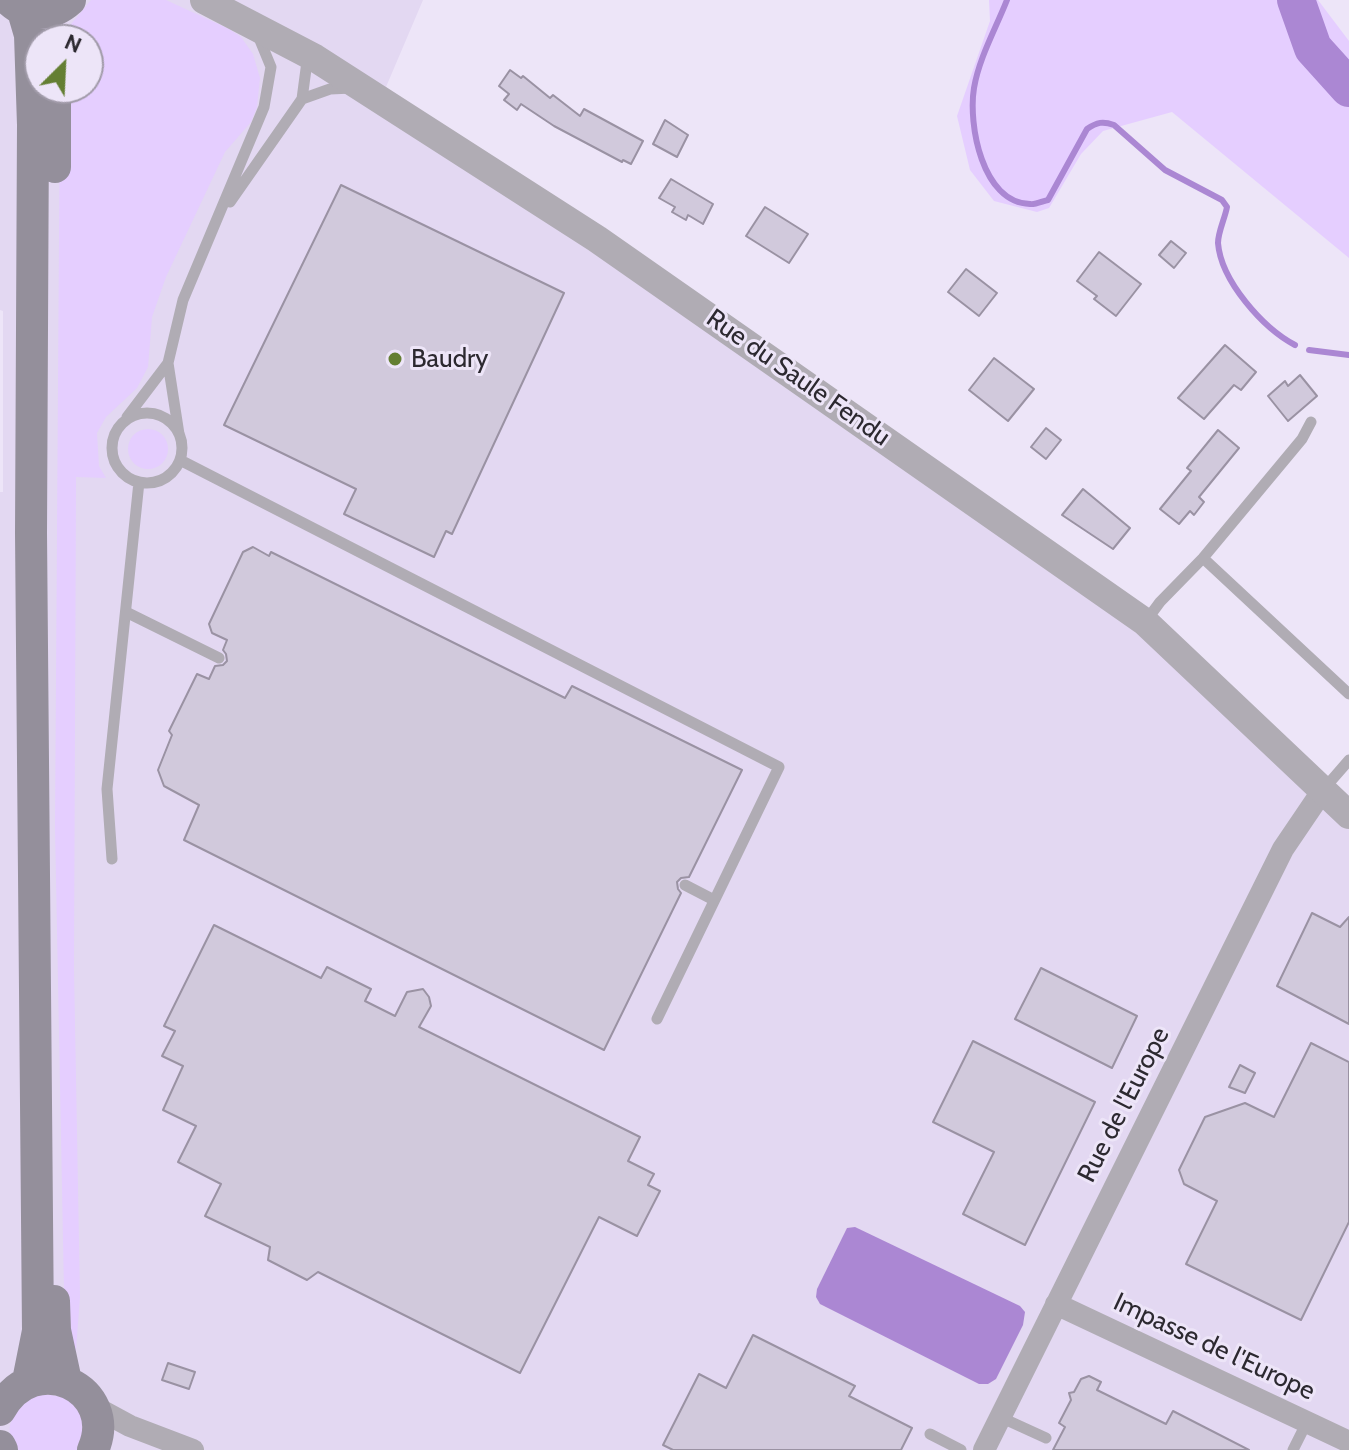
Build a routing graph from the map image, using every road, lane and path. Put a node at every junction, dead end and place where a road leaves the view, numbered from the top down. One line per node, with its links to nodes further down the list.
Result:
1 (204, 0): 5 (street, Rue du Saule Fendu)
2 (66, 3): 3 (main road); 4 (main road)
3 (16, 5): 31 (main road)
4 (58, 24)
5 (253, 25): 6 (street, Rue du Saule Fendu); 10 (lane)
6 (308, 54): 7 (street, Rue du Saule Fendu); 8 (lane)
7 (363, 87): 8 (lane); 19 (street, Rue du Saule Fendu)
8 (302, 99): 10 (lane)
9 (55, 104): 30 (main road)
10 (216, 222): 11 (lane)
11 (168, 363): 13 (lane); 14 (lane)
12 (1311, 422): 17 (lane)
13 (119, 426): 14 (lane); 16 (lane)
14 (179, 434): 15 (lane)
15 (180, 460): 16 (lane); 27 (lane)
16 (139, 482): 18 (lane)
17 (1203, 558): 19 (lane); 21 (lane)
18 (126, 612): 20 (lane); 25 (lane)
19 (1145, 622): 23 (street, Rue du Saule Fendu)
20 (219, 658)
21 (1349, 694)
22 (1349, 760): 23 (lane)
23 (1323, 790): 24 (street, Rue du Saule Fendu); 29 (street, Rue de l'Europe)
24 (1349, 815)
25 (112, 859)
26 (685, 885): 27 (lane)
27 (714, 900): 28 (lane)
28 (657, 1019)
29 (1056, 1304): 33 (street, Rue de l'Europe); 34 (street, Impasse de l'Europe)
30 (66, 1381): 31 (main road); 32 (main road)
31 (9, 1397)
32 (93, 1406): 38 (main road); 41 (street)
33 (1000, 1417): 36 (lane); 43 (street, Rue de l'Europe)
34 (1307, 1422): 37 (street, Impasse de l'Europe); 44 (lane)
35 (930, 1434): 42 (lane)
36 (1046, 1438)
37 (1349, 1442)
38 (93, 1450)
39 (148, 1450): 40 (street)
40 (157, 1450)
41 (193, 1450)
42 (961, 1450)
43 (984, 1450)
44 (1293, 1450)

